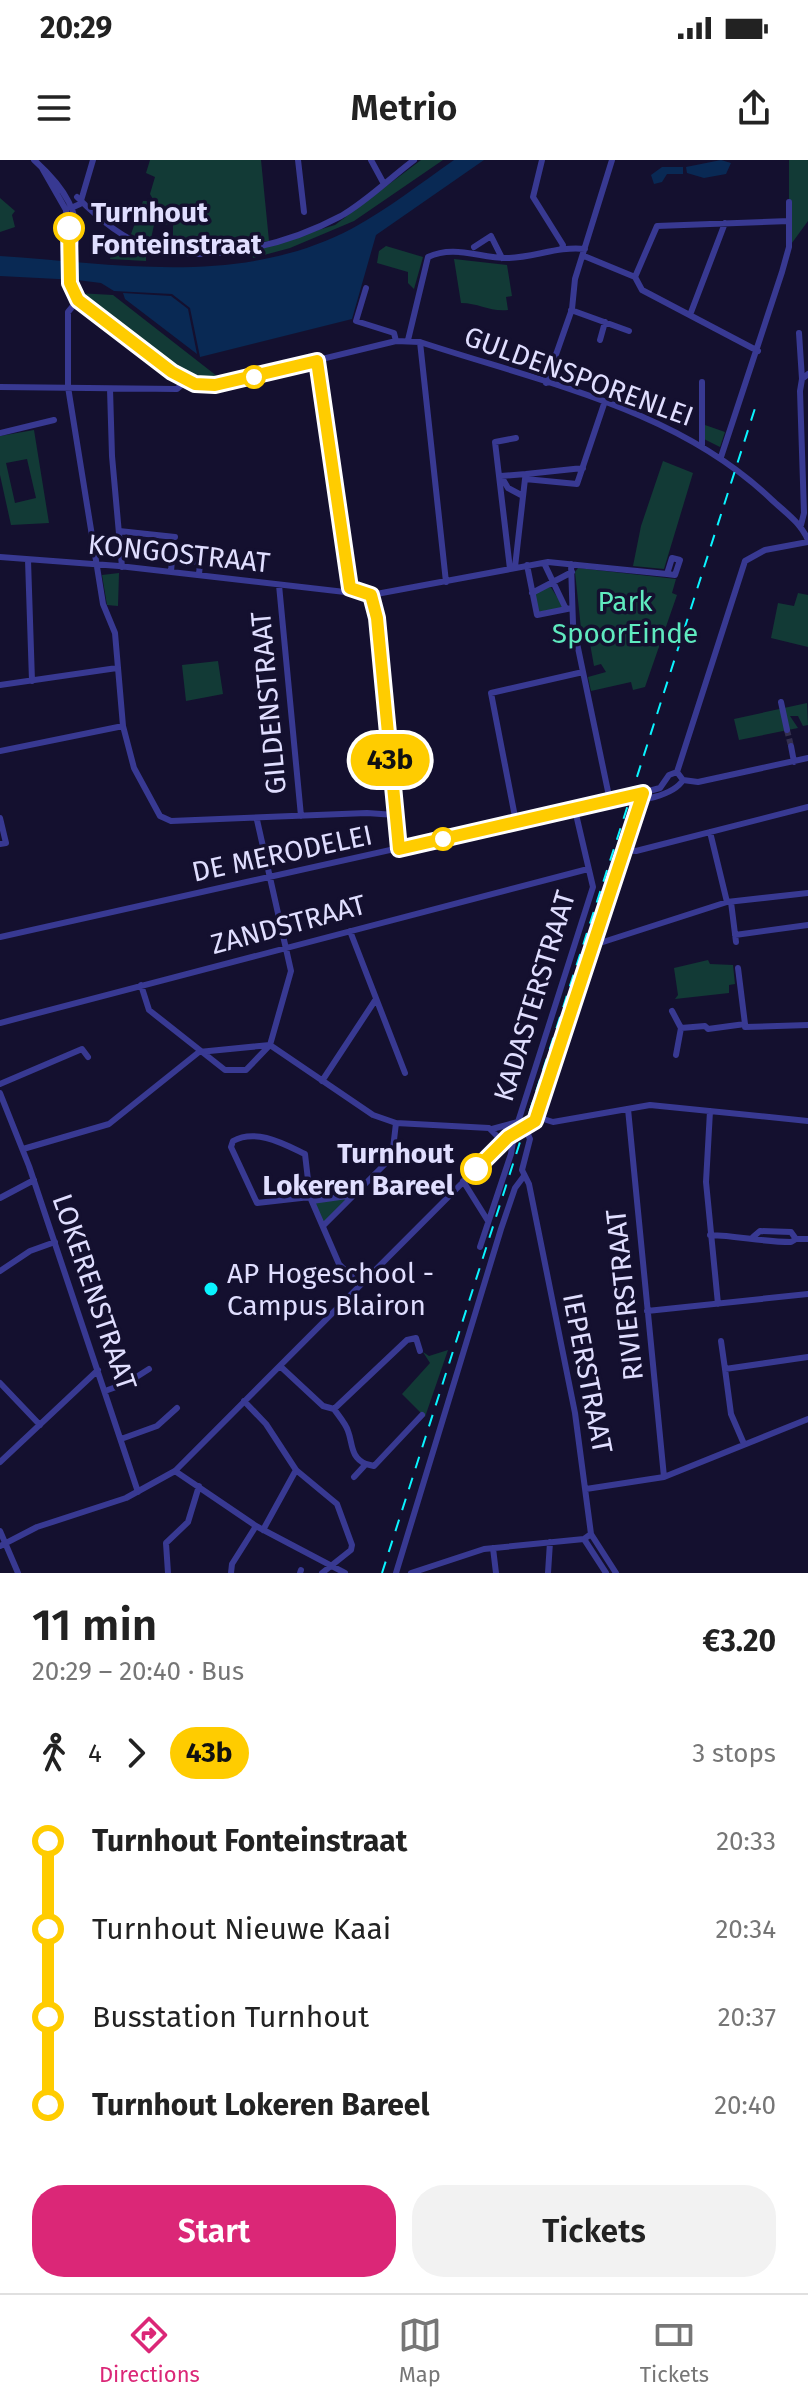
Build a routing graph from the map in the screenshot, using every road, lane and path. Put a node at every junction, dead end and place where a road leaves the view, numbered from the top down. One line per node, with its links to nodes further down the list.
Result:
1 (34, 160): 11 (street)
2 (93, 160): 9 (street)
3 (298, 160): 12 (street)
4 (371, 160): 8 (street)
5 (414, 160): 8 (street)
6 (542, 160): 16 (street)
7 (612, 160): 17 (street)
8 (384, 184): 9 (street)
9 (81, 197): 11 (street)
10 (789, 202): 13 (street)
11 (67, 204): 21 (street)
12 (304, 212)
13 (789, 221): 14 (street); 31 (street)
14 (725, 223): 19 (street); 23 (street)
15 (474, 247): 18 (street)
16 (562, 248): 17 (street); 18 (street)
17 (584, 252): 19 (street); 22 (street)
18 (502, 258): 27 (street)
19 (635, 277): 23 (street)
20 (366, 288): 29 (street)
21 (78, 300): 34 (street); 38 (street)
22 (571, 310): 24 (street); 36 (street)
23 (690, 315): 31 (street)
24 (605, 322): 25 (street); 28 (street)
25 (629, 331)
26 (799, 333): 33 (street)
27 (408, 340): 29 (street, GULDENSPORENLEI); 30 (street, GULDENSPORENLEI)
28 (600, 340)
29 (396, 341): 32 (street, GULDENSPORENLEI)
30 (420, 342): 36 (street, GULDENSPORENLEI); 65 (street)
31 (758, 351): 45 (street)
32 (317, 361): 34 (street, GULDENSPORENLEI); 68 (street)
33 (805, 377): 50 (street)
34 (186, 381): 39 (street, GULDENSPORENLEI)
35 (702, 382): 44 (street)
36 (546, 383): 40 (street, GULDENSPORENLEI)
37 (0, 387): 38 (street, GULDENSPORENLEI)
38 (68, 387): 39 (street, GULDENSPORENLEI); 58 (street)
39 (110, 389): 51 (street)
40 (604, 404): 44 (street, GULDENSPORENLEI); 46 (street)
41 (54, 420): 42 (street)
42 (0, 433)
43 (516, 438): 47 (street)
44 (702, 445): 45 (street, GULDENSPORENLEI)
45 (721, 457): 50 (street, GULDENSPORENLEI)
46 (583, 468): 48 (street); 48 (street)
47 (501, 476): 48 (street); 49 (street); 60 (street)
48 (525, 476): 49 (street)
49 (523, 496): 60 (street)
50 (801, 525): 53 (street)
51 (119, 531): 52 (street); 59 (street)
52 (175, 537)
53 (808, 541): 83 (street)
54 (0, 557): 55 (street, KONGOSTRAAT)
55 (28, 560): 58 (street, KONGOSTRAAT); 74 (street)
56 (544, 563): 57 (street); 61 (street); 66 (street)
57 (527, 565): 60 (street); 69 (street)
58 (98, 566): 59 (street, KONGOSTRAAT); 72 (street)
59 (122, 567): 62 (street, KONGOSTRAAT)
60 (512, 568): 65 (street)
61 (572, 568): 63 (street); 66 (street); 71 (street)
62 (171, 572): 64 (street, KONGOSTRAAT); 64 (street)
63 (667, 574)
64 (199, 575): 67 (street, KONGOSTRAAT)
65 (446, 582): 70 (street)
66 (552, 582): 69 (street); 71 (street)
67 (279, 585): 68 (street, KONGOSTRAAT); 92 (street, GILDENSTRAAT)
68 (352, 591): 70 (street, KONGOSTRAAT)
69 (532, 593): 71 (street)
70 (371, 595): 91 (street)
71 (569, 609): 73 (street)
72 (117, 668): 74 (street); 77 (street)
73 (583, 672): 88 (street); 95 (street)
74 (32, 681): 75 (street)
75 (0, 685)
76 (781, 702): 78 (street)
77 (123, 726): 80 (street); 94 (street)
78 (787, 730)
79 (791, 746): 82 (street)
80 (0, 751)
81 (808, 758): 82 (street)
82 (794, 762): 85 (street)
83 (677, 772): 84 (street, DE MERODELEI); 85 (street)
84 (668, 777): 86 (street); 87 (street, DE MERODELEI)
85 (683, 780): 86 (street, DE MERODELEI)
86 (673, 787): 87 (street, DE MERODELEI)
87 (644, 797): 88 (street, DE MERODELEI); 99 (street)
88 (610, 801): 90 (street, DE MERODELEI)
89 (808, 807): 96 (street)
90 (575, 810): 95 (street, DE MERODELEI); 100 (street, KADASTERSTRAAT)
91 (395, 815): 92 (street); 98 (street)
92 (301, 816): 94 (street)
93 (0, 818): 97 (street)
94 (257, 820): 101 (street)
95 (516, 822): 98 (street, DE MERODELEI)
96 (710, 832): 99 (street); 103 (street)
97 (0, 844)
98 (399, 849): 101 (street, DE MERODELEI)
99 (622, 850): 107 (street)
100 (588, 869): 105 (street, ZANDSTRAAT); 132 (street, KADASTERSTRAAT)
101 (269, 878): 106 (street, DE MERODELEI); 108 (street)
102 (808, 893): 103 (street)
103 (729, 902): 104 (street); 107 (street)
104 (808, 925)
105 (350, 931): 108 (street, ZANDSTRAAT); 111 (street)
106 (0, 937)
107 (594, 940): 128 (street)
108 (285, 948): 110 (street, ZANDSTRAAT); 117 (street)
109 (738, 968): 114 (street)
110 (141, 985): 113 (street, ZANDSTRAAT); 118 (street)
111 (376, 999): 121 (street); 122 (street)
112 (672, 1011): 116 (street)
113 (0, 1023)
114 (745, 1024): 115 (street); 116 (street)
115 (808, 1025)
116 (681, 1028): 119 (street)
117 (270, 1045): 118 (street); 118 (street); 122 (street)
118 (199, 1052): 134 (street)
119 (676, 1055)
120 (88, 1057): 123 (street)
121 (405, 1073)
122 (322, 1081): 130 (street)
123 (0, 1084)
124 (0, 1093): 125 (street, LOKERENSTRAAT)
125 (3, 1109): 134 (street, LOKERENSTRAAT)
126 (628, 1109): 127 (street); 128 (street); 151 (street, RIVIERSTRAAT)
127 (710, 1111): 129 (street); 143 (street)
128 (537, 1117): 131 (street)
129 (808, 1121)
130 (396, 1123): 132 (street); 138 (street)
131 (525, 1128): 133 (street); 135 (street)
132 (492, 1129): 133 (street)
133 (506, 1140): 137 (street); 141 (street)
134 (23, 1149): 136 (street, LOKERENSTRAAT)
135 (524, 1176): 176 (street, IEPERSTRAAT); 193 (street)
136 (34, 1180): 139 (street); 145 (street, LOKERENSTRAAT)
137 (463, 1181): 141 (street); 148 (street)
138 (354, 1195): 140 (street); 142 (street)
139 (0, 1198)
140 (311, 1199): 140 (street); 142 (street)
141 (488, 1221): 146 (street)
142 (323, 1226): 148 (street)
143 (710, 1235): 144 (street); 150 (street)
144 (808, 1239)
145 (55, 1242): 147 (street); 158 (street, LOKERENSTRAAT)
146 (480, 1247)
147 (0, 1271)
148 (360, 1285): 155 (street)
149 (808, 1294): 150 (street)
150 (718, 1304): 151 (street)
151 (647, 1311): 174 (street, RIVIERSTRAAT)
152 (721, 1341): 157 (street)
153 (420, 1351): 163 (street)
154 (808, 1357): 157 (street)
155 (280, 1366): 161 (street); 163 (street)
156 (149, 1369): 160 (street)
157 (725, 1369): 168 (street)
158 (98, 1370): 160 (street, LOKERENSTRAAT); 166 (street)
159 (0, 1383): 166 (street)
160 (105, 1391): 167 (street, LOKERENSTRAAT)
161 (244, 1401): 171 (street); 172 (street)
162 (177, 1408): 167 (street)
163 (334, 1409): 170 (street)
164 (422, 1415): 170 (street)
165 (808, 1419): 168 (street)
166 (40, 1425): 169 (street)
167 (121, 1439): 177 (street, LOKERENSTRAAT)
168 (744, 1444): 174 (street)
169 (0, 1462)
170 (366, 1464): 173 (street)
171 (296, 1470): 179 (street); 187 (street)
172 (175, 1471): 175 (street); 177 (street)
173 (354, 1477)
174 (664, 1477): 176 (street)
175 (199, 1486): 178 (street); 189 (street)
176 (586, 1489): 181 (street, IEPERSTRAAT)
177 (138, 1492): 184 (street)
178 (256, 1526): 179 (street); 190 (street)
179 (263, 1530): 187 (street)
180 (0, 1531): 184 (street)
181 (591, 1534): 182 (street); 199 (street, IEPERSTRAAT)
182 (584, 1539): 183 (street); 198 (street)
183 (550, 1542): 185 (street); 197 (street)
184 (4, 1544): 188 (street)
185 (493, 1548): 186 (street); 196 (street)
186 (442, 1562): 194 (street); 195 (street)
187 (331, 1567): 191 (street); 192 (street)
188 (18, 1573)
189 (168, 1573)
190 (231, 1573)
191 (322, 1573)
192 (345, 1573)
193 (396, 1573)
194 (411, 1573)
195 (443, 1573)
196 (496, 1573)
197 (548, 1573)
198 (606, 1573)
199 (616, 1573)

